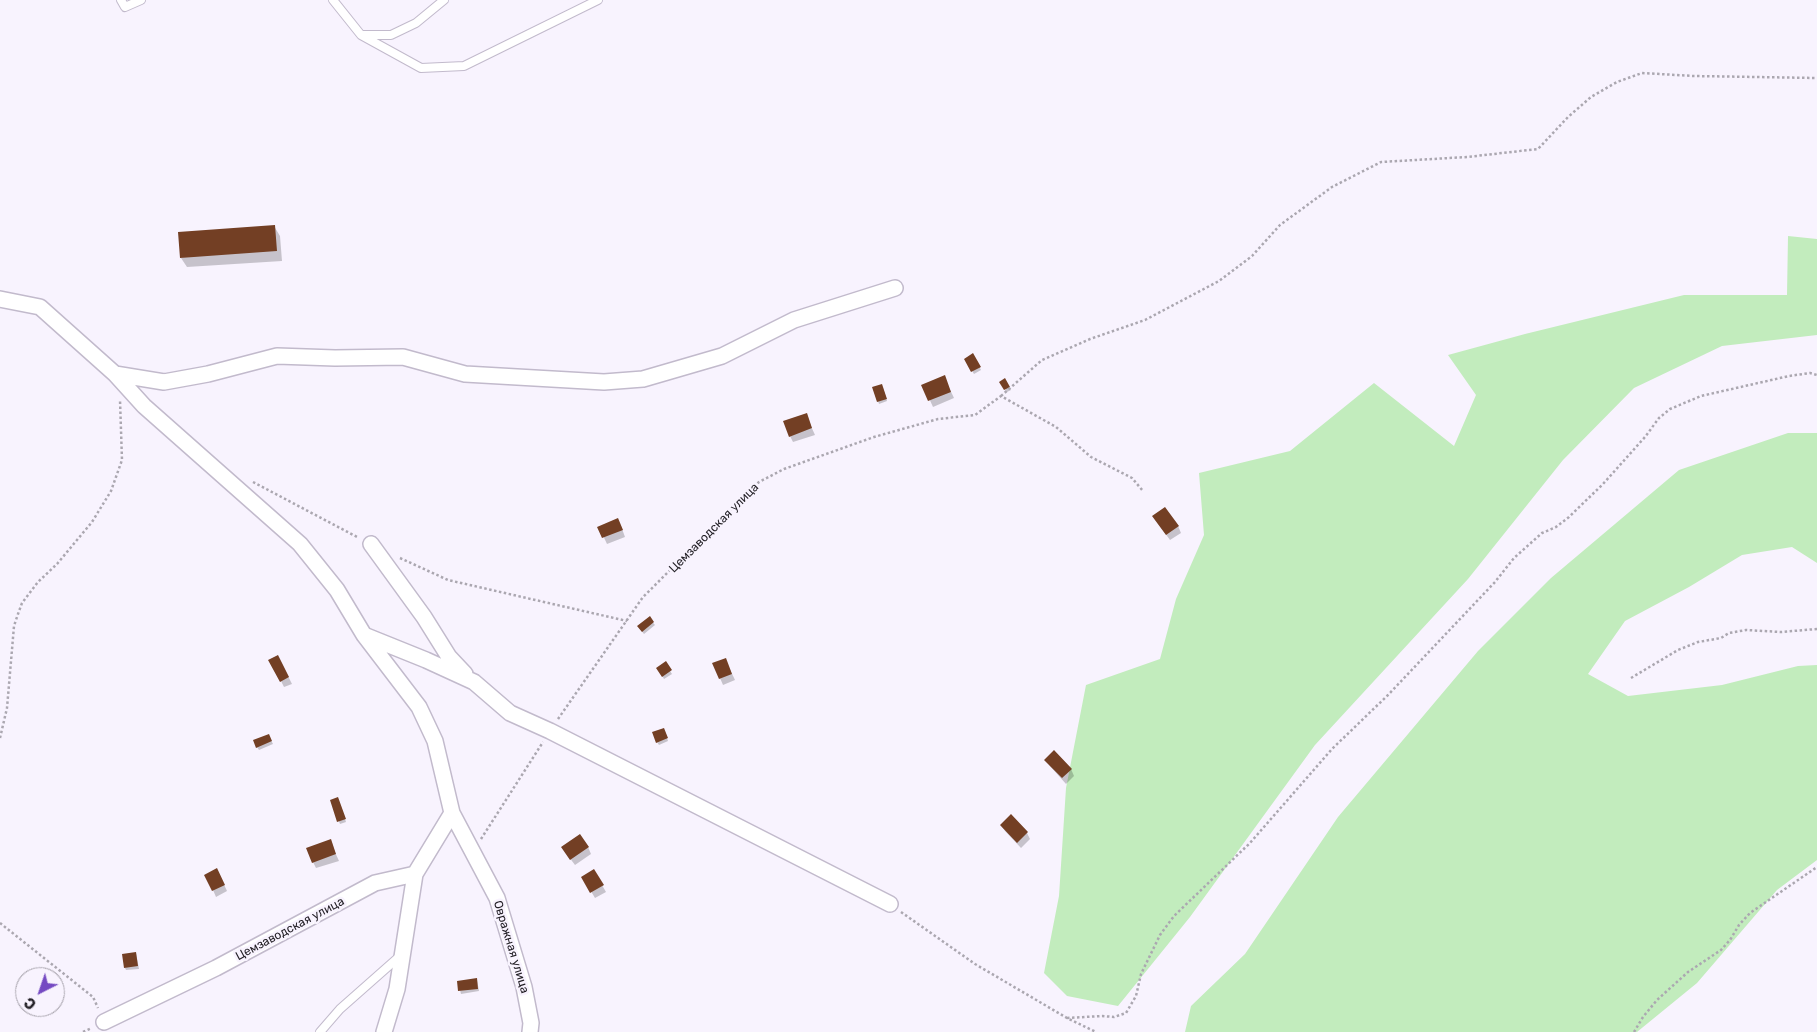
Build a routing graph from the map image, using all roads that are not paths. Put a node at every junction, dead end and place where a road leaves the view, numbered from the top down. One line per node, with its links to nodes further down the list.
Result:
1 (121, 0): 2 (lane)
2 (141, 0)
3 (333, 0): 6 (lane)
4 (444, 0): 6 (lane)
5 (598, 0): 6 (lane)
6 (361, 35)
7 (895, 288): 9 (street)
8 (0, 299): 9 (street, Овражная улица)
9 (115, 374): 11 (street, Овражная улица)
10 (371, 544): 12 (street)
11 (364, 636): 12 (street); 13 (street, Овражная улица)
12 (474, 682): 15 (street)
13 (452, 812): 14 (street); 20 (street, Овражная улица)
14 (415, 874): 16 (street); 17 (street, Цемзаводская улица)
15 (890, 904)
16 (403, 953): 18 (lane); 19 (street)
17 (104, 1022)
18 (320, 1032)
19 (384, 1032)
20 (530, 1032)

